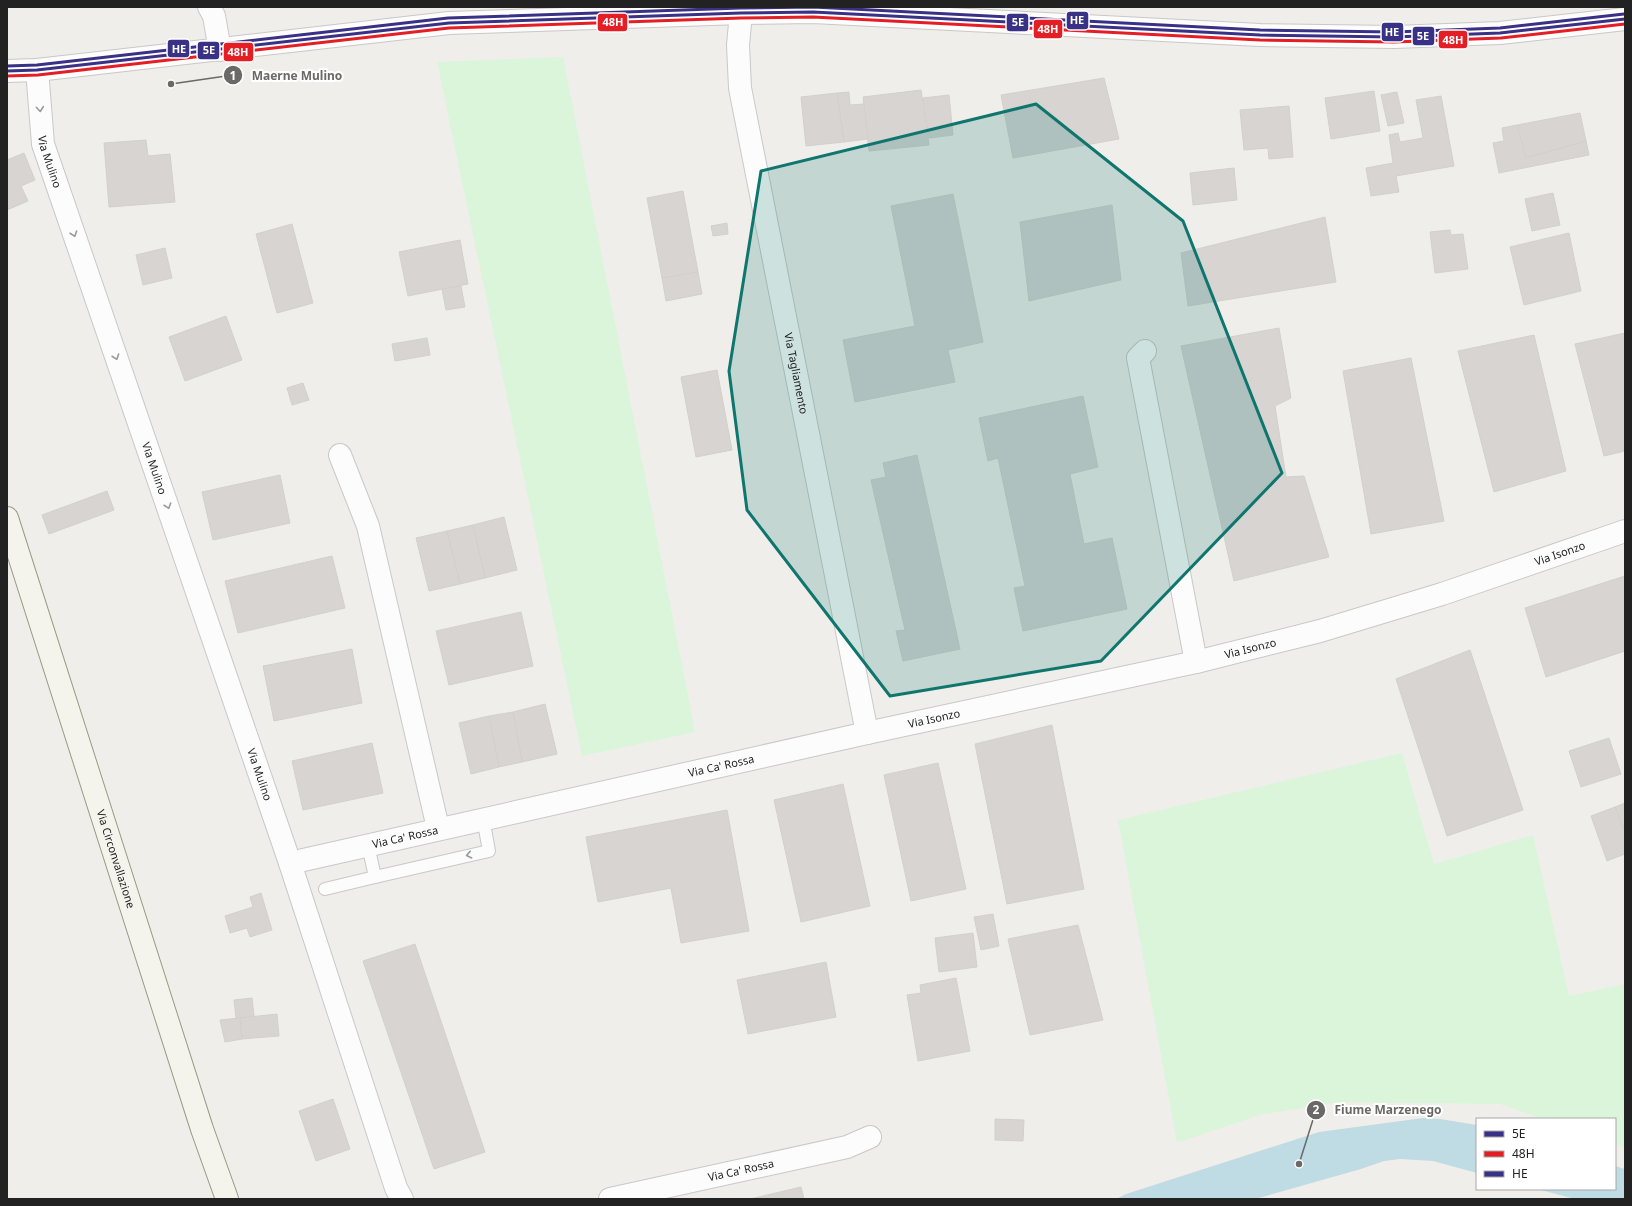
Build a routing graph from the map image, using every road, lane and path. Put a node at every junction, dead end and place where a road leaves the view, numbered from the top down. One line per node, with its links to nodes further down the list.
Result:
1 (208, 7): 4 (street)
2 (741, 13): 3 (street); 4 (street); 12 (street, Via Tagliamento)
3 (1625, 19)
4 (220, 50): 5 (street)
5 (37, 70): 6 (street); 16 (street, Via Mulino, one-way to 16)
6 (7, 71)
7 (1145, 351): 11 (street)
8 (340, 456): 14 (street)
9 (7, 518): 20 (main road, Via Circonvallazione)
10 (1625, 531): 11 (street, Via Isonzo)
11 (1196, 662): 12 (street, Via Isonzo)
12 (867, 733): 13 (street, Via Ca' Rossa)
13 (483, 818): 14 (street, Via Ca' Rossa); 17 (lane, one-way to 17)
14 (438, 828): 15 (street, Via Ca' Rossa)
15 (368, 845): 16 (street, Via Ca' Rossa); 17 (lane)
16 (290, 862): 21 (street)
17 (375, 877): 18 (lane)
18 (325, 889)
19 (870, 1137): 22 (street, Via Ca' Rossa)
20 (227, 1199)
21 (402, 1199)
22 (610, 1199)

